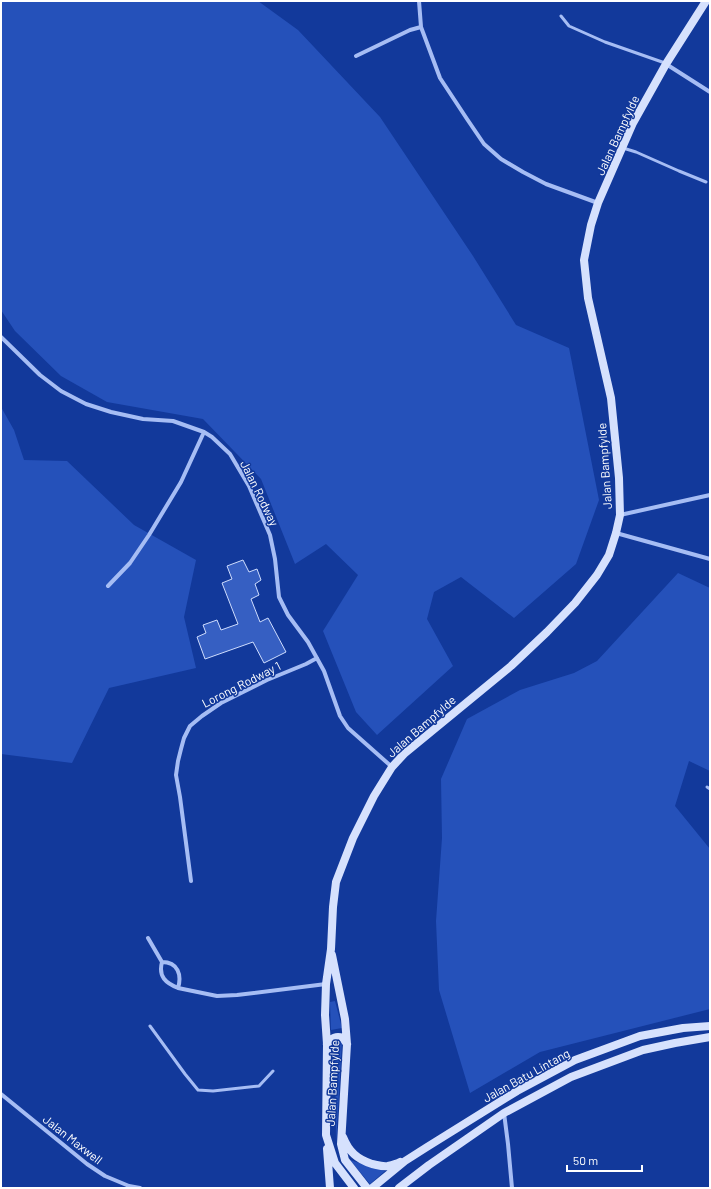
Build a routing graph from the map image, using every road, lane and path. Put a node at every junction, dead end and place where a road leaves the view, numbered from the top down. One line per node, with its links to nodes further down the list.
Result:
1 (419, 1): 4 (street)
2 (706, 1): 6 (street, Jalan Bampfylde)
3 (561, 16): 6 (lane)
4 (421, 28): 5 (street); 10 (street)
5 (356, 56)
6 (666, 64): 7 (street); 8 (street, Jalan Bampfylde)
7 (710, 92)
8 (623, 148): 9 (lane); 10 (street, Jalan Bampfylde)
9 (706, 182)
10 (598, 203): 14 (street, Jalan Bampfylde)
11 (1, 337): 12 (street, Jalan Rodway)
12 (204, 432): 17 (street); 18 (street, Jalan Rodway)
13 (710, 495): 14 (street)
14 (620, 515): 15 (street, Jalan Bampfylde)
15 (616, 533): 16 (street); 19 (street, Jalan Bampfylde)
16 (710, 559)
17 (108, 586)
18 (317, 658): 19 (street, Jalan Rodway); 20 (street, Lorong Rodway 1)
19 (392, 768): 22 (street, Jalan Bampfylde)
20 (191, 881)
21 (148, 938): 23 (street)
22 (331, 949): 24 (street, Jalan Bampfylde); 30 (street, Jalan Bampfylde)
23 (162, 962): 25 (street); 25 (street)
24 (326, 984): 25 (street); 29 (street, Jalan Bampfylde)
25 (178, 988)
26 (150, 1026): 31 (lane)
27 (710, 1026): 36 (street, Jalan Batu Lintang)
28 (710, 1037): 33 (street, Jalan Batu Lintang)
29 (327, 1044): 30 (street); 35 (street, Jalan Bampfylde)
30 (347, 1044): 34 (street, Jalan Bampfylde)
31 (273, 1071)
32 (1, 1094): 37 (street, Jalan Maxwell)
33 (504, 1113): 42 (street, Jalan Batu Lintang); 43 (street)
34 (342, 1133): 36 (street); 40 (street, Jalan Bampfylde)
35 (326, 1135): 38 (street); 39 (street, Jalan Bampfylde)
36 (405, 1161): 41 (street, Jalan Batu Lintang)
37 (140, 1188)
38 (330, 1188)
39 (354, 1188)
40 (367, 1188)
41 (372, 1188)
42 (398, 1188)
43 (512, 1188)

